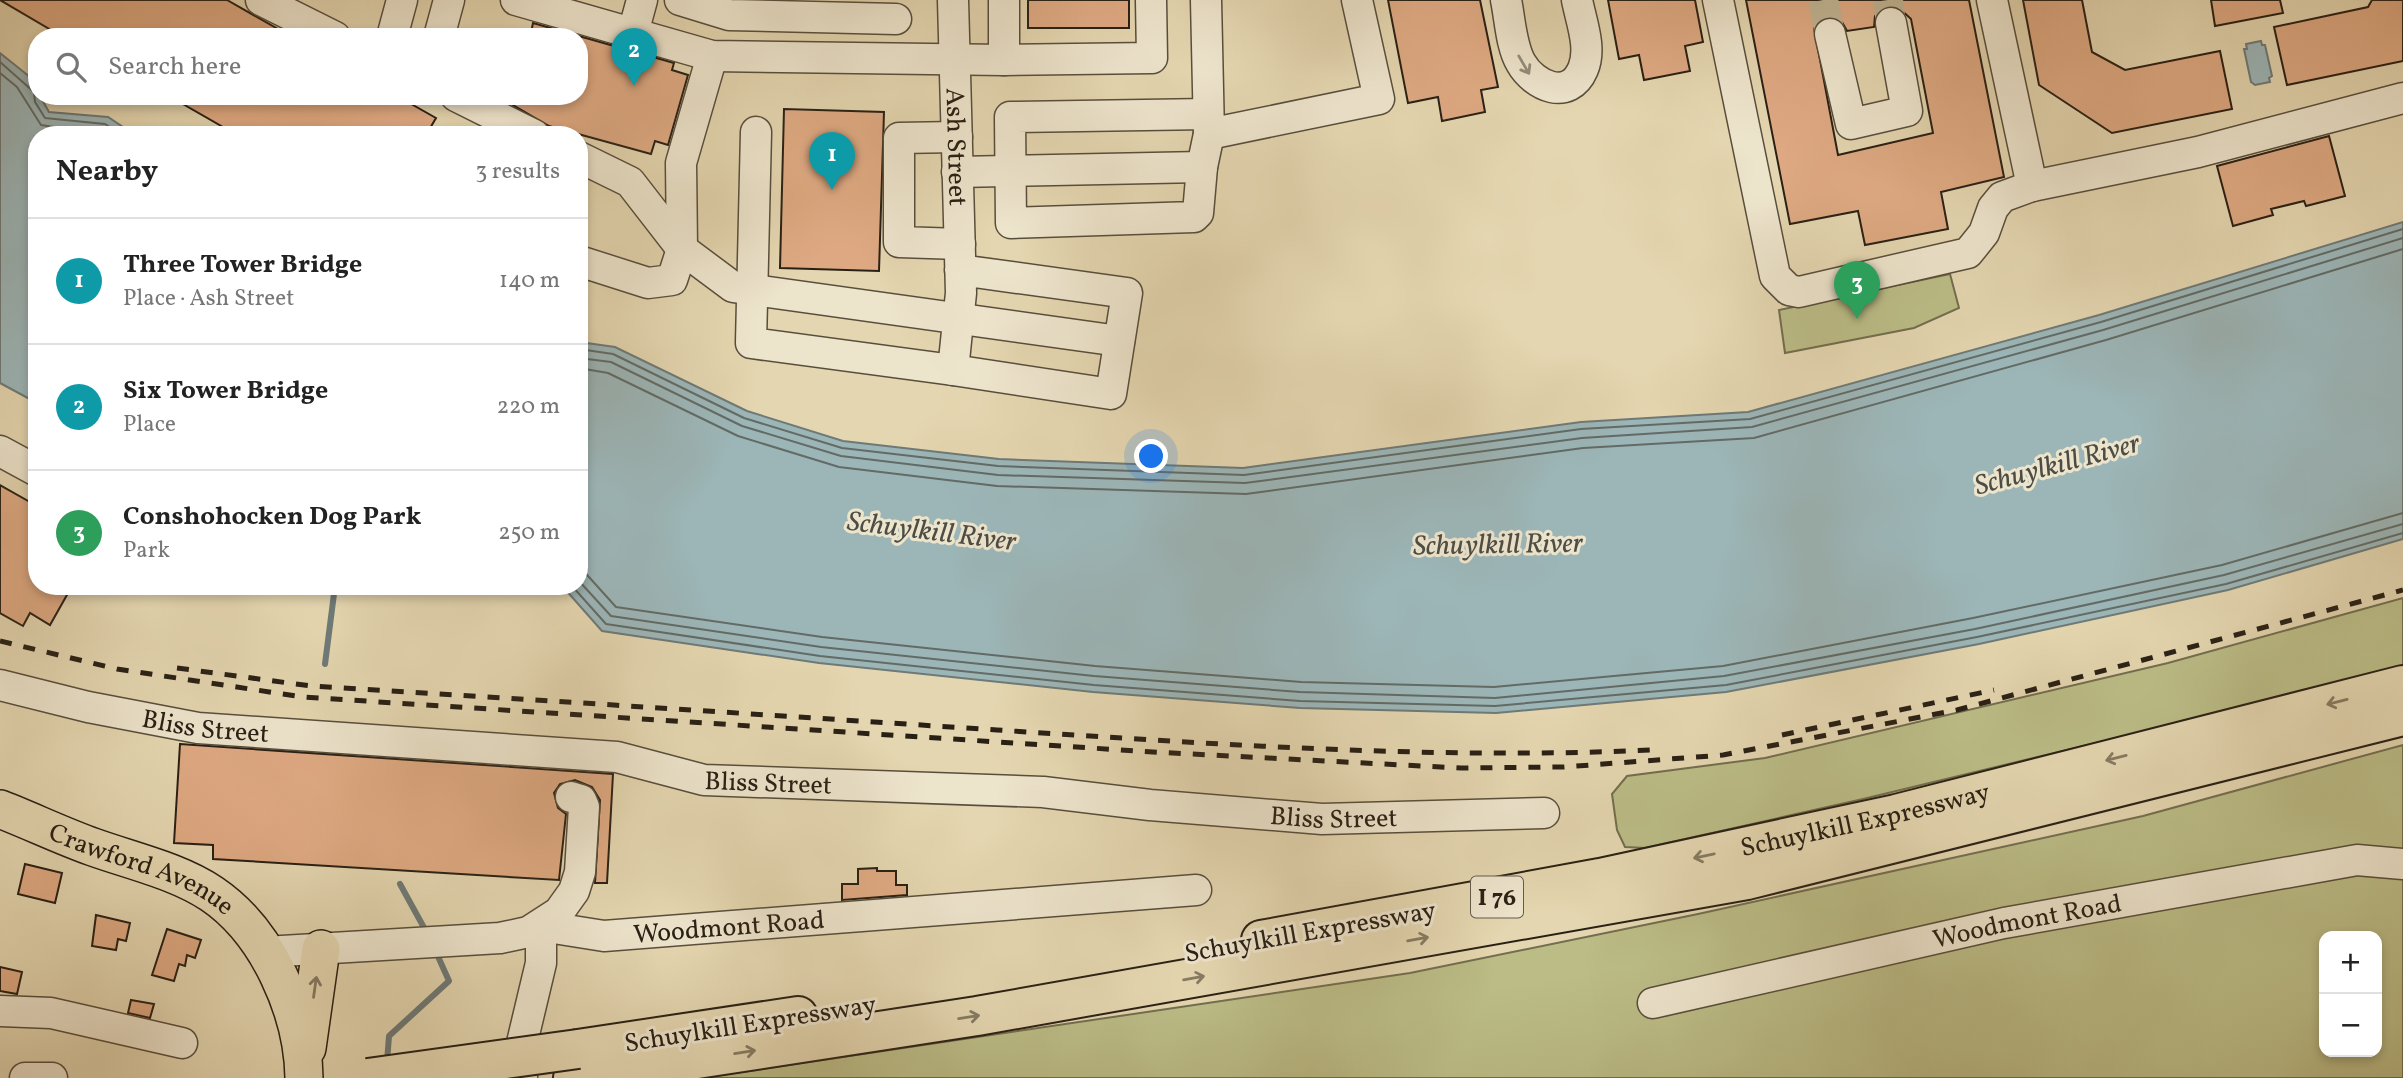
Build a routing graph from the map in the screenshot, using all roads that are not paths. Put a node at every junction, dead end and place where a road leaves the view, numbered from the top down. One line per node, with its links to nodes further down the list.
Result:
1 (261, 0): 19 (street)
2 (402, 0): 20 (street)
3 (449, 0): 21 (street)
4 (516, 0): 16 (street)
5 (642, 0): 22 (street)
6 (680, 0): 17 (street)
7 (953, 0): 26 (street, Ash Street)
8 (1004, 0): 27 (street)
9 (1151, 0): 27 (street)
10 (1206, 0): 30 (street)
11 (1357, 0): 30 (street)
12 (1506, 0): 13 (street, one-way to 13)
13 (1577, 0)
14 (1718, 0): 38 (street)
15 (1992, 0): 38 (street)
16 (581, 9): 22 (street)
17 (896, 9): 25 (street)
18 (1891, 23): 23 (street)
19 (317, 28)
20 (394, 28)
21 (441, 28)
22 (633, 33): 24 (street)
23 (1830, 34)
24 (712, 56): 25 (street); 39 (street)
25 (896, 59): 26 (street)
26 (954, 59): 27 (street); 33 (street, Ash Street)
27 (1004, 60)
28 (2403, 98): 38 (street)
29 (470, 105): 31 (street)
30 (1209, 124): 35 (street); 37 (street)
31 (503, 126)
32 (756, 132): 42 (street)
33 (957, 137): 36 (street, Ash Street); 41 (street)
34 (588, 161): 39 (street)
35 (1202, 167): 37 (street); 37 (street)
36 (957, 172): 37 (street); 41 (street, Ash Street)
37 (1011, 172)
38 (2032, 186)
39 (682, 249): 40 (street); 42 (street)
40 (588, 264)
41 (960, 281): 42 (street); 43 (street); 43 (street); 44 (street, Ash Street)
42 (752, 290): 44 (street)
43 (1119, 341): 44 (street)
44 (953, 370)
45 (0, 451): 46 (street)
46 (28, 466)
47 (0, 685): 52 (street, Bliss Street)
48 (2403, 685): 61 (highway, Schuylkill Expressway / I 76, one-way to 61)
49 (2403, 716): 61 (highway, Schuylkill Expressway / I 76, one-way to 49)
50 (571, 797): 55 (street)
51 (0, 809): 57 (main road, Crawford Avenue)
52 (1544, 813)
53 (2403, 864): 58 (street, Woodmont Road)
54 (1196, 890): 55 (street, Woodmont Road)
55 (541, 926): 56 (street, Woodmont Road); 66 (street)
56 (337, 948): 57 (street, Woodmont Road); 62 (main road, one-way to 56)
57 (265, 953): 62 (main road, Crawford Avenue)
58 (1653, 1003)
59 (0, 1011): 60 (street)
60 (182, 1043)
61 (577, 1068): 65 (highway, Schuylkill Expressway / I 76, bridge)
62 (304, 1076)
63 (25, 1078): 64 (street)
64 (52, 1078)
65 (368, 1078)
66 (522, 1078)

